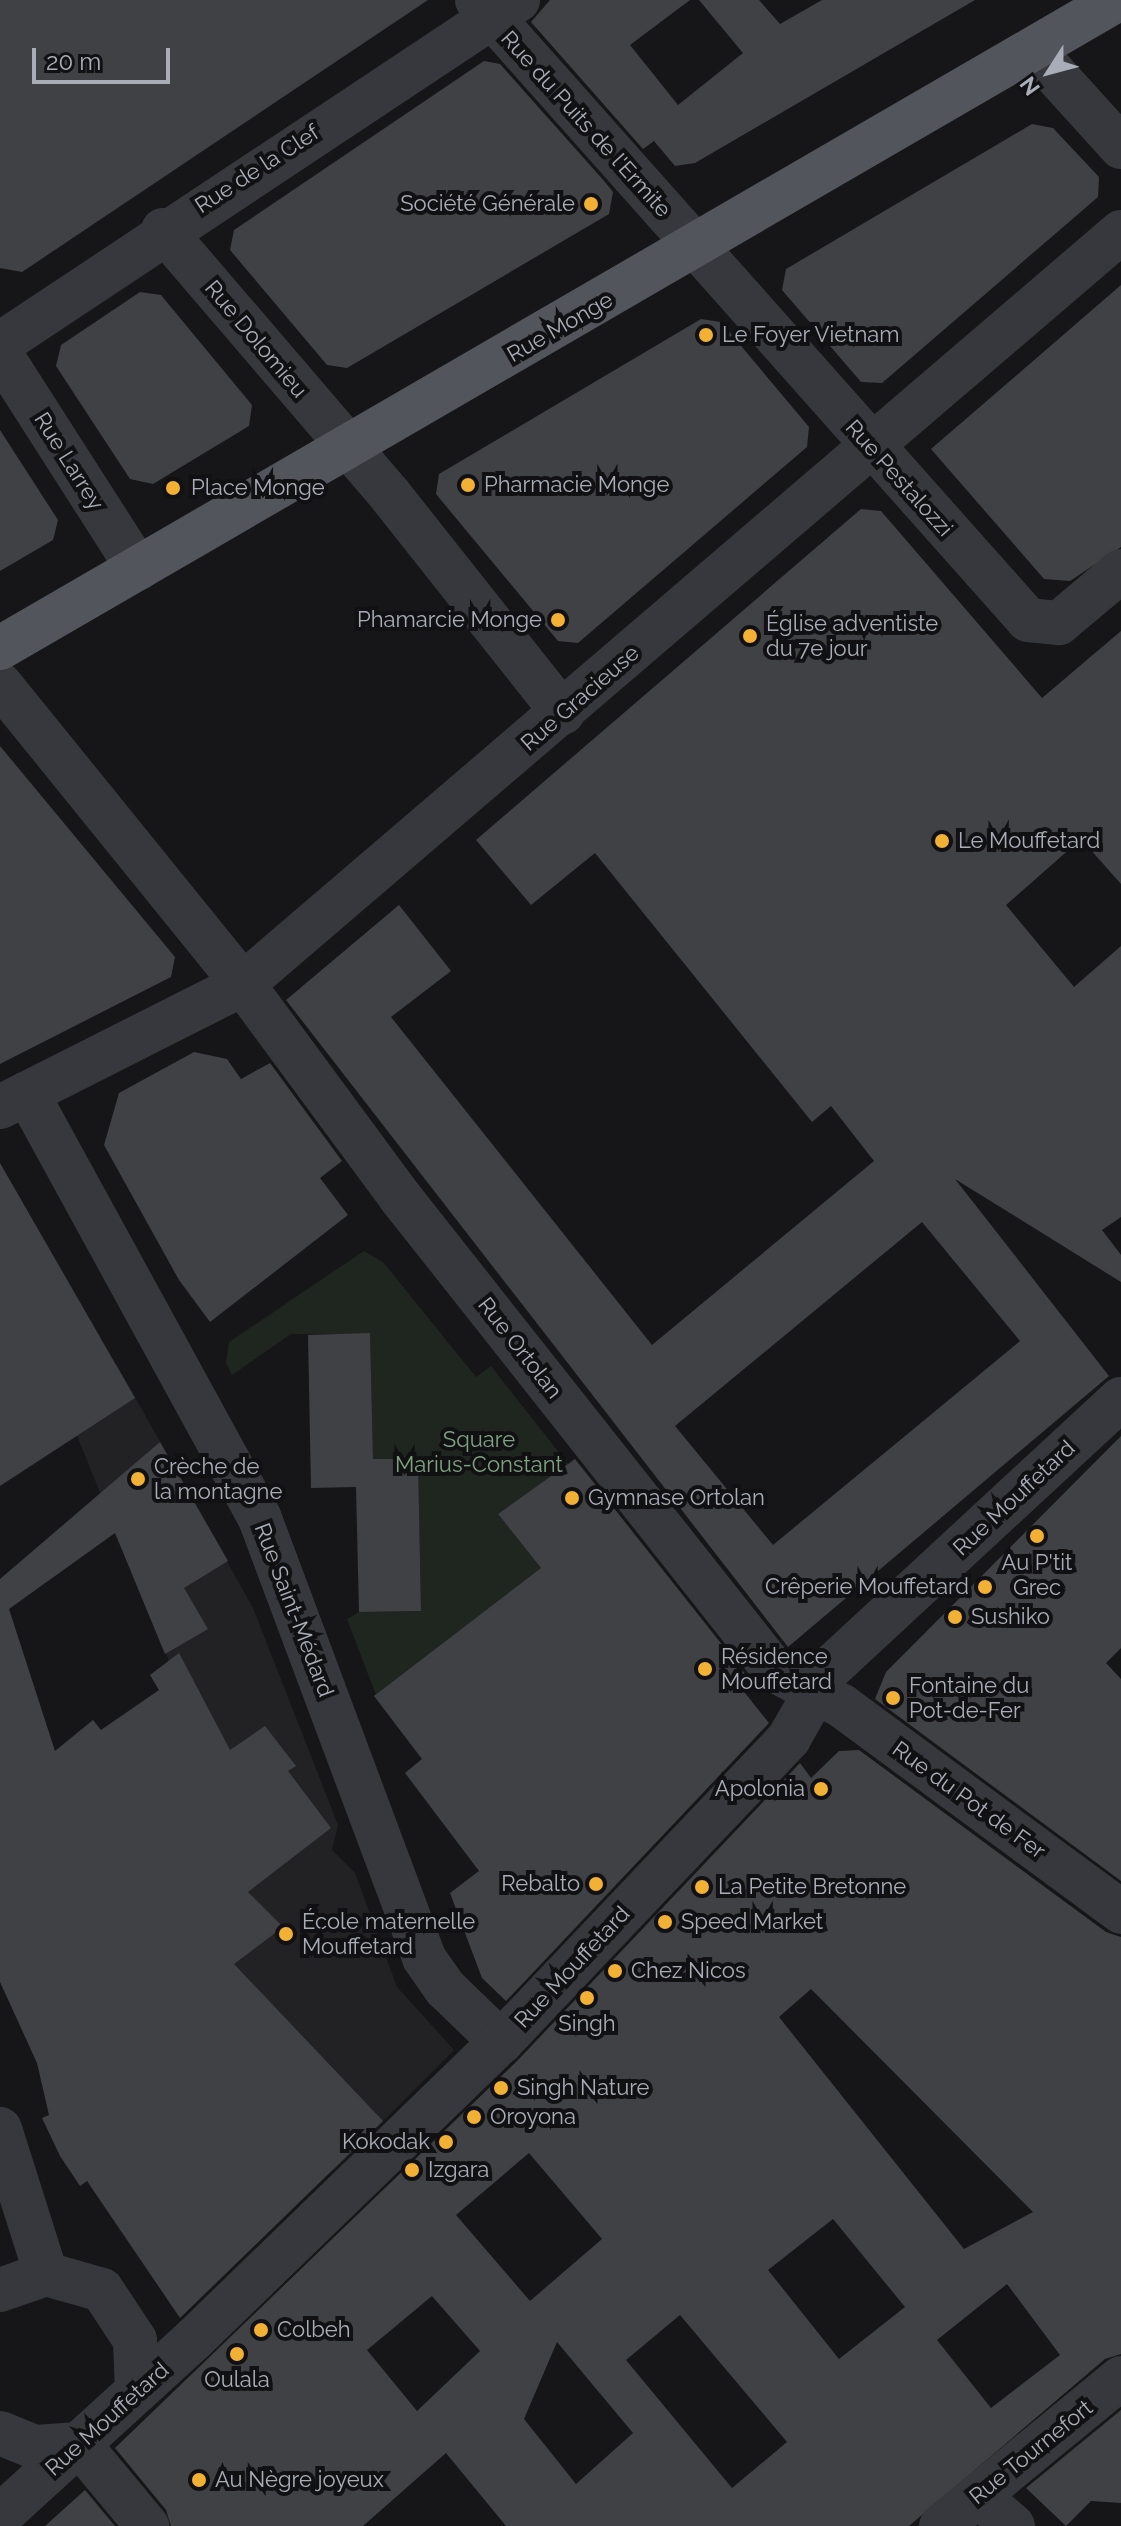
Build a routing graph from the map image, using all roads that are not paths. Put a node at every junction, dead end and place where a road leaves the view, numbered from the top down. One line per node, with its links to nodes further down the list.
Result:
1 (1117, 0): 3 (main road, Rue Monge)
2 (495, 6): 5 (street, Rue de la Clef); 7 (street, Rue du Puits de l'Ermite)
3 (1033, 50): 4 (street); 7 (main road, Rue Monge)
4 (1121, 147)
5 (163, 230): 8 (street, Rue de la Clef); 11 (street, Rue Dolomieu)
6 (1121, 232): 10 (street, Rue Gracieuse)
7 (695, 249): 10 (street, Rue Pestalozzi); 11 (main road, Rue Monge)
8 (0, 344)
9 (0, 353): 12 (street, Rue Larrey)
10 (871, 446): 13 (street, Rue Pestalozzi); 16 (street, Rue Gracieuse)
11 (348, 449): 12 (main road, Rue Monge); 16 (street)
12 (138, 569): 14 (main road, Rue Monge)
13 (1121, 571)
14 (0, 648)
15 (0, 684): 17 (street)
16 (563, 713): 17 (street, Rue Gracieuse)
17 (243, 984): 18 (street, Rue Gracieuse); 20 (street, Rue Ortolan)
18 (14, 1100): 22 (street, Rue Saint-Médard)
19 (1121, 1399): 20 (street, Rue Mouffetard)
20 (815, 1692): 21 (street, Rue du Pot de Fer); 22 (street, Rue Mouffetard)
21 (1121, 1912)
22 (501, 2042): 27 (street, Rue Mouffetard)
23 (0, 2129): 24 (street)
24 (46, 2274): 25 (street); 27 (street)
25 (0, 2290)
26 (1121, 2378): 30 (street, Rue Tournefort)
27 (137, 2391): 29 (street, Rue Mouffetard)
28 (0, 2433): 29 (street)
29 (79, 2444): 31 (street, Rue Mouffetard); 32 (street)
30 (978, 2496): 33 (street, Rue Tournefort); 34 (street)
31 (0, 2516)
32 (147, 2526)
33 (941, 2526)
34 (1013, 2526)

